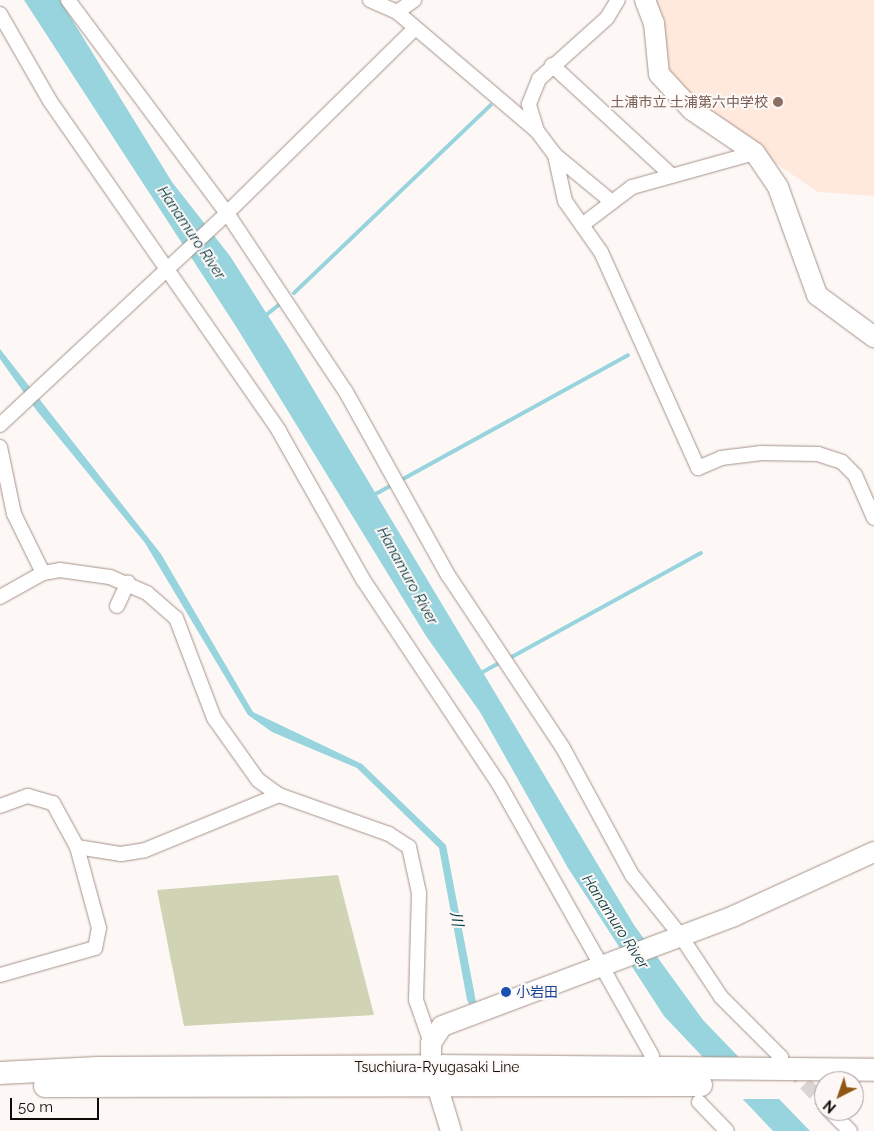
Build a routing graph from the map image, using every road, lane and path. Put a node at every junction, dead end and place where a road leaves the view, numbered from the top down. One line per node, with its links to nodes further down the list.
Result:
1 (68, 0): 15 (street)
2 (370, 0): 6 (street)
3 (414, 0): 6 (street)
4 (618, 0): 9 (street)
5 (645, 0): 11 (street)
6 (397, 12): 8 (street)
7 (0, 14): 17 (street)
8 (415, 28): 10 (street); 15 (street)
9 (552, 65): 10 (street); 13 (street)
10 (536, 131): 12 (street)
11 (756, 153): 13 (street); 18 (street)
12 (555, 155): 14 (street); 16 (street)
13 (671, 175): 14 (street)
14 (612, 202): 16 (street)
15 (227, 213): 17 (street); 30 (street)
16 (582, 225): 21 (street)
17 (167, 268): 19 (street); 31 (street)
18 (874, 337)
19 (0, 425)
20 (0, 447): 22 (street)
21 (874, 518)
22 (43, 573): 23 (street); 24 (street)
23 (128, 582): 25 (street); 26 (street)
24 (0, 597)
25 (117, 606)
26 (279, 795): 28 (street); 33 (street)
27 (0, 806): 28 (street)
28 (77, 846): 32 (street)
29 (874, 852): 30 (street)
30 (677, 936): 31 (street); 37 (street)
31 (606, 963): 33 (street); 34 (street)
32 (0, 975)
33 (431, 1043): 35 (street)
34 (652, 1056)
35 (431, 1066): 38 (main road, Tsuchiura-Ryugasaki Line); 40 (main road, Tsuchiura-Ryugasaki Line); 41 (street)
36 (874, 1070): 37 (main road, Tsuchiura-Ryugasaki Line)
37 (787, 1071): 39 (main road, Tsuchiura-Ryugasaki Line); 40 (main road, Tsuchiura-Ryugasaki Line)
38 (0, 1073)
39 (814, 1082)
40 (698, 1086): 41 (main road, Tsuchiura-Ryugasaki Line); 45 (street)
41 (438, 1087): 42 (main road, Tsuchiura-Ryugasaki Line); 44 (street)
42 (0, 1088)
43 (840, 1121): 46 (street)
44 (451, 1131)
45 (727, 1131)
46 (850, 1131)

